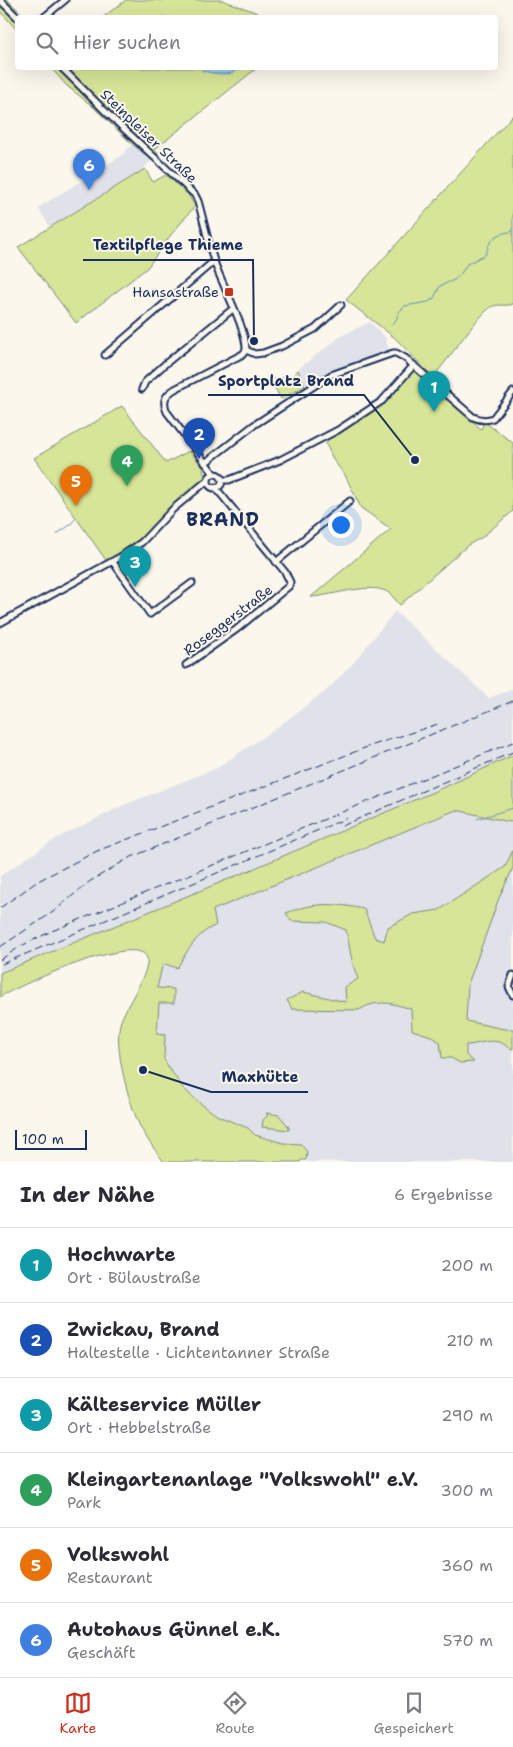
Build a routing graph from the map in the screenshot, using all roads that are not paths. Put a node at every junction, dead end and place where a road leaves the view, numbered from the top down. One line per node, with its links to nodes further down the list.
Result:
1 (0, 0): 3 (street)
2 (65, 0): 4 (street)
3 (15, 15)
4 (47, 15)
5 (64, 70): 6 (street, Steinpleiser Straße)
6 (214, 261): 8 (street); 10 (street)
7 (341, 305): 9 (street)
8 (234, 308): 9 (street); 12 (street)
9 (246, 350): 14 (street)
10 (105, 356)
11 (414, 365): 13 (street); 14 (street); 16 (street)
12 (142, 389)
13 (513, 392)
14 (205, 463): 15 (street)
15 (210, 477): 16 (street); 16 (street); 17 (street)
16 (217, 485): 17 (street); 20 (street, Roseggerstraße)
17 (195, 492): 19 (street)
18 (350, 501): 20 (street)
19 (113, 562): 21 (street); 22 (street)
20 (276, 562): 23 (street, Roseggerstraße)
21 (192, 583)
22 (0, 623)
23 (186, 665)
24 (513, 975): 25 (street)
25 (513, 995)

